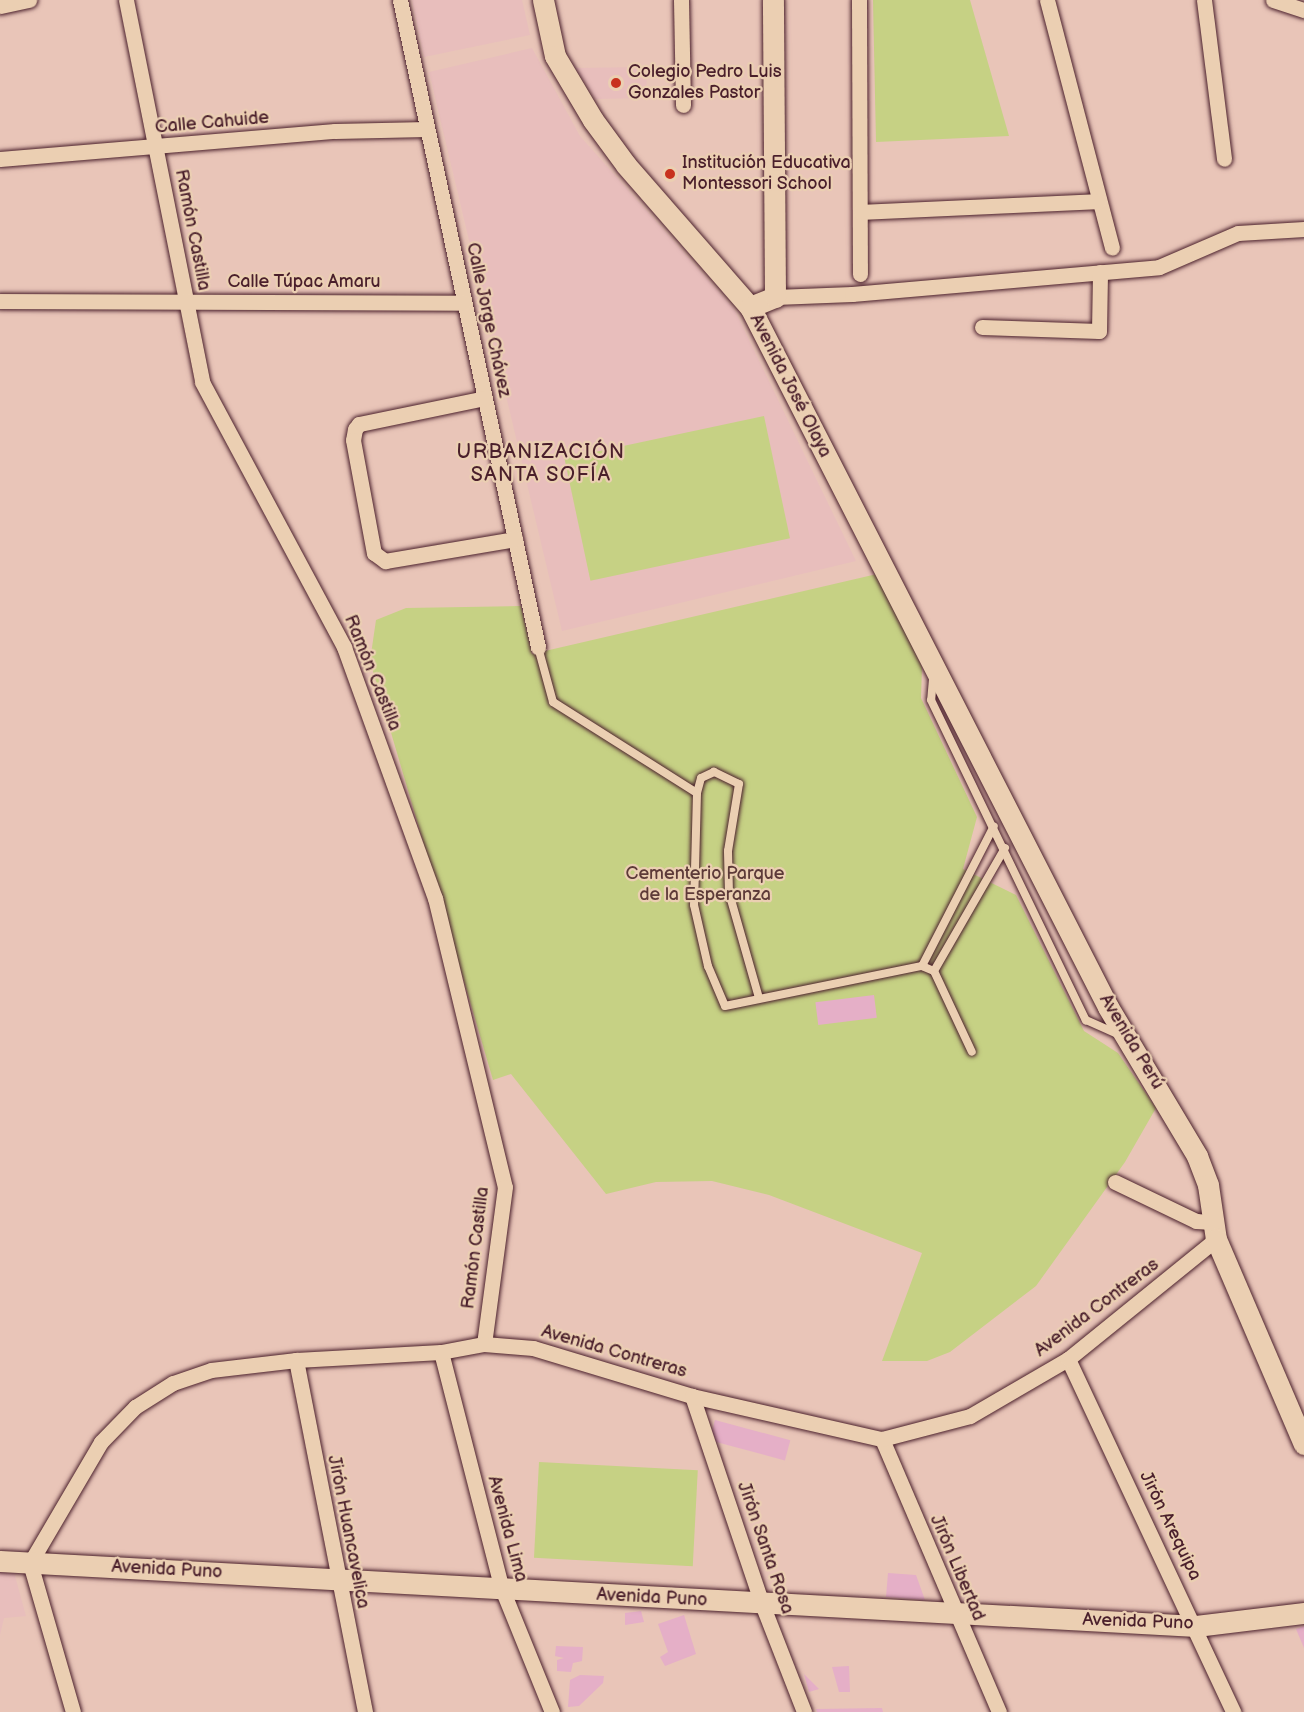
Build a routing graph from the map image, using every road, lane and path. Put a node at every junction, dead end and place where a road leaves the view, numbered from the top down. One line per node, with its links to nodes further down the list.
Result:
1 (29, 0): 11 (street)
2 (126, 0): 15 (street, Ramón Castilla)
3 (400, 0): 14 (street, Calle Jorge Chávez)
4 (543, 0): 28 (street, Avenida José Olaya)
5 (681, 0): 13 (street)
6 (773, 0): 24 (street)
7 (858, 0): 19 (street)
8 (1047, 0): 18 (street)
9 (1204, 0): 17 (street)
10 (1273, 0): 12 (street)
11 (0, 6)
12 (1304, 10)
13 (683, 105)
14 (427, 129): 15 (street, Calle Cahuide); 27 (street, Calle Jorge Chávez)
15 (156, 147): 16 (street, Calle Cahuide); 26 (street, Ramón Castilla)
16 (0, 159)
17 (1224, 159)
18 (1099, 201): 19 (street); 21 (street)
19 (861, 212): 23 (street)
20 (1304, 229): 22 (street)
21 (1112, 248)
22 (1100, 272): 24 (street); 29 (street)
23 (860, 274)
24 (775, 297): 28 (street)
25 (0, 301): 26 (street, Calle Túpac Amaru)
26 (186, 301): 27 (street, Calle Túpac Amaru); 44 (street, Ramón Castilla)
27 (465, 303): 30 (street, Calle Jorge Chávez)
28 (750, 307): 33 (street, Avenida José Olaya)
29 (982, 327)
30 (485, 398): 31 (street, Calle Jorge Chávez); 31 (street)
31 (515, 538): 32 (street, Calle Jorge Chávez)
32 (538, 647): 34 (lane)
33 (934, 672): 35 (lane); 40 (street, Avenida Perú)
34 (697, 794): 39 (lane); 39 (lane)
35 (994, 826): 36 (lane); 37 (lane)
36 (1005, 848): 38 (lane); 40 (lane)
37 (922, 966): 38 (lane); 39 (lane)
38 (934, 972): 41 (lane)
39 (759, 998)
40 (1128, 1039): 43 (street, Avenida Perú)
41 (972, 1052)
42 (1115, 1182): 43 (street)
43 (1214, 1230): 46 (street, Avenida Contreras); 49 (street, Avenida Perú)
44 (484, 1344): 45 (street, Avenida Contreras); 48 (street, Avenida Contreras)
45 (441, 1352): 47 (street, Avenida Contreras); 54 (street, Avenida Lima)
46 (1068, 1359): 50 (street, Avenida Contreras); 58 (street, Jirón Arequipa)
47 (296, 1360): 52 (street, Avenida Contreras); 53 (street, Jirón Huancavelica)
48 (692, 1396): 50 (street, Avenida Contreras); 55 (street, Jirón Santa Rosa)
49 (1301, 1431)
50 (882, 1439): 57 (street, Jirón Libertad)
51 (0, 1561): 52 (street, Avenida Puno)
52 (30, 1563): 53 (street, Avenida Puno); 59 (street)
53 (337, 1580): 54 (street, Avenida Puno); 60 (street, Jirón Huancavelica)
54 (502, 1589): 55 (street, Avenida Puno); 61 (street, Avenida Lima)
55 (762, 1604): 57 (street, Avenida Puno); 62 (street, Jirón Santa Rosa)
56 (1304, 1613): 58 (street, Avenida Puno)
57 (955, 1615): 58 (street, Avenida Puno); 63 (street, Jirón Libertad)
58 (1196, 1626): 64 (street, Jirón Arequipa)
59 (73, 1712)
60 (364, 1712)
61 (552, 1712)
62 (804, 1712)
63 (999, 1712)
64 (1233, 1712)

